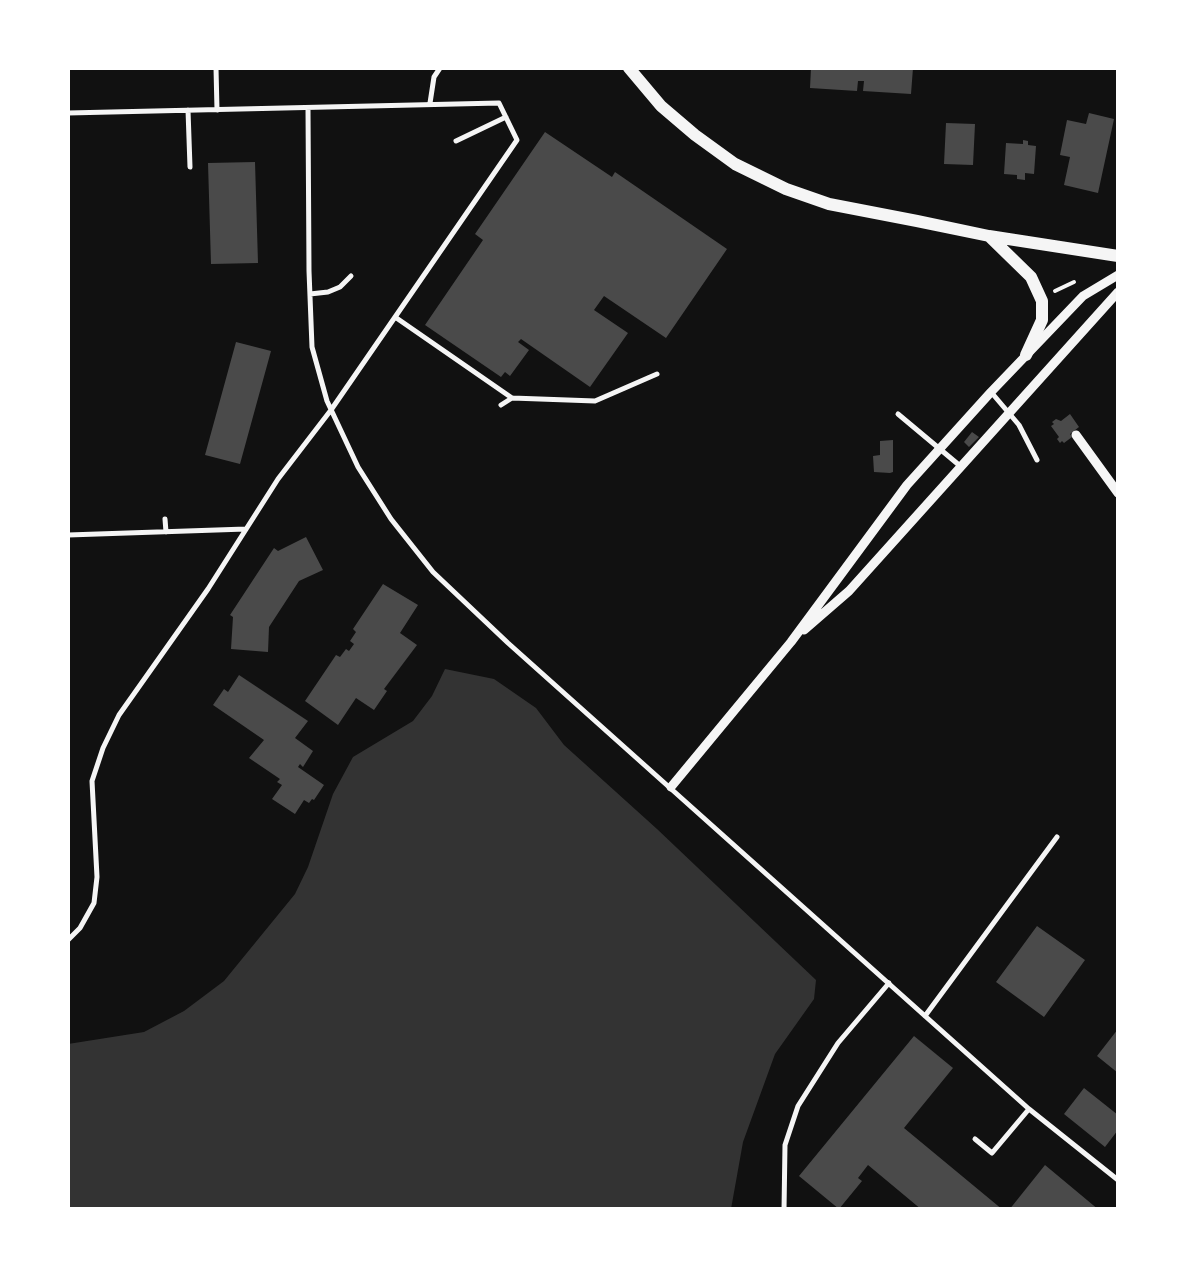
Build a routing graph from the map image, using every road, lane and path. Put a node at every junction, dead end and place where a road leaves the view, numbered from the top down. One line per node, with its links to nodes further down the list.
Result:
1 (216, 68): 7 (lane)
2 (440, 68): 4 (lane)
3 (629, 68): 12 (main road)
4 (430, 103): 5 (lane); 9 (lane)
5 (308, 108): 7 (lane); 19 (lane)
6 (188, 110): 7 (lane); 8 (lane); 11 (lane)
7 (217, 110)
8 (68, 113)
9 (506, 117): 10 (lane); 20 (lane)
10 (456, 142)
11 (190, 167)
12 (989, 236): 13 (main road); 21 (main road)
13 (1118, 256)
14 (1118, 275): 21 (street)
15 (351, 276): 19 (lane)
16 (1078, 280): 18 (path)
17 (1118, 292): 28 (street)
18 (1049, 293)
19 (310, 294): 26 (lane)
20 (395, 317): 24 (lane); 26 (lane)
21 (1026, 355): 23 (street)
22 (658, 374): 24 (lane)
23 (990, 392): 28 (lane); 30 (street)
24 (512, 398): 25 (lane)
25 (500, 405)
26 (331, 410): 36 (lane); 41 (lane)
27 (898, 414): 30 (lane)
28 (1010, 414): 31 (lane); 32 (street)
29 (1076, 436): 33 (street)
30 (940, 449): 32 (lane); 40 (street)
31 (1037, 460)
32 (962, 467): 40 (street)
33 (1118, 492)
34 (165, 520): 37 (lane)
35 (102, 521): 38 (lane)
36 (246, 530): 37 (lane); 43 (lane)
37 (166, 532): 38 (lane)
38 (103, 534): 39 (lane)
39 (68, 535)
40 (791, 642): 41 (street)
41 (670, 787): 44 (lane)
42 (1057, 837): 45 (lane)
43 (68, 940)
44 (888, 983): 45 (lane); 49 (lane)
45 (925, 1016): 46 (lane)
46 (1030, 1109): 47 (lane); 48 (lane)
47 (975, 1139)
48 (1118, 1180)
49 (784, 1210)

